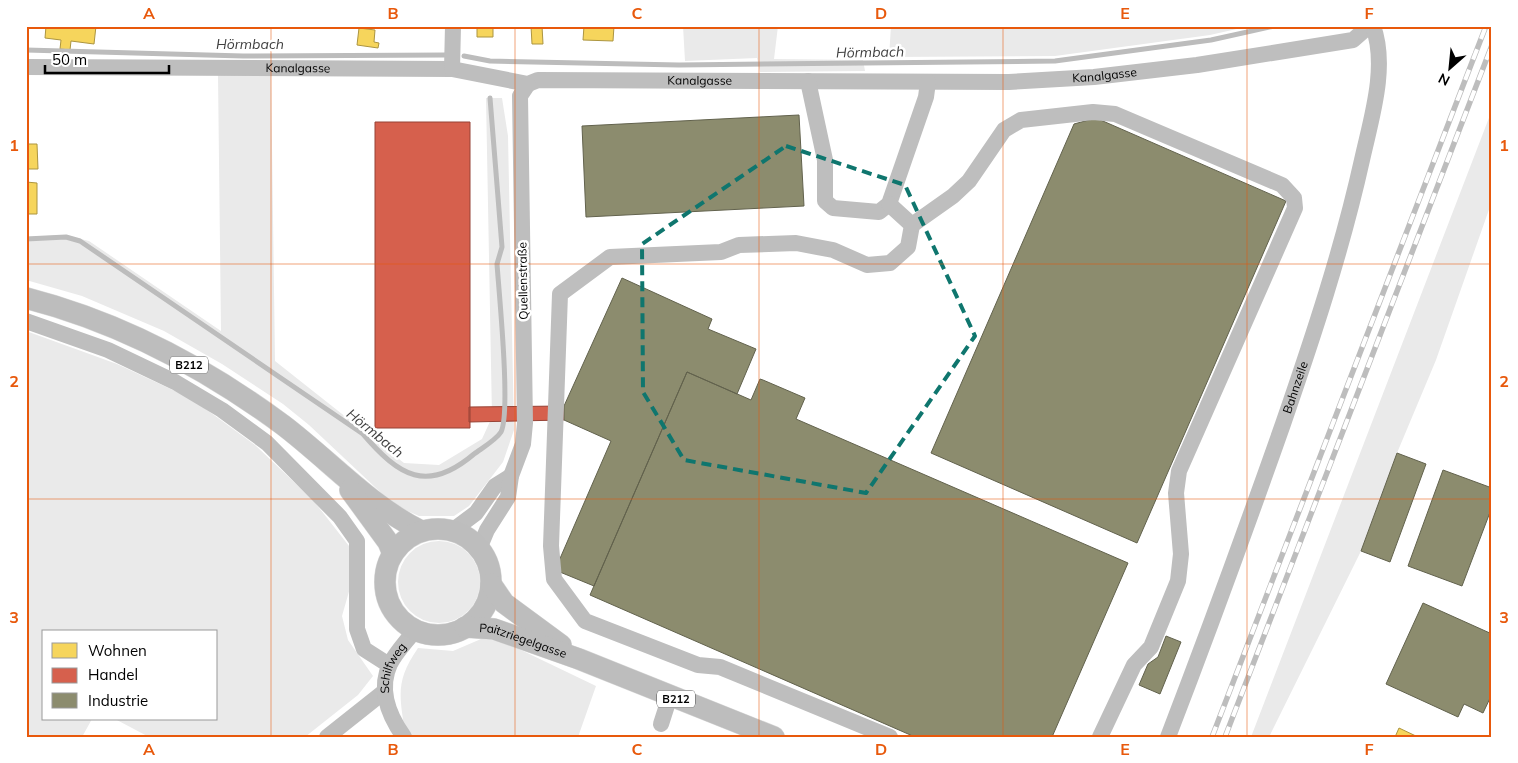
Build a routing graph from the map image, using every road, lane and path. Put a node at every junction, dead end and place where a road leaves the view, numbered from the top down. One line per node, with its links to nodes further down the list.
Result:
1 (454, 26): 4 (street)
2 (1371, 26): 6 (street, Kanalgasse); 31 (street, Bahnzeile)
3 (26, 66): 4 (street, Kanalgasse)
4 (452, 69): 7 (street, Kanalgasse)
5 (808, 81): 6 (street, Kanalgasse); 7 (street, Kanalgasse); 8 (street)
6 (928, 82): 8 (street)
7 (528, 84): 13 (street, Quellenstraße)
8 (889, 204): 9 (street)
9 (912, 225): 29 (street); 30 (street)
10 (26, 298): 12 (main road, B212)
11 (26, 321): 22 (street)
12 (333, 468): 14 (main road, B212); 17 (main road, B212)
13 (511, 476): 15 (street); 16 (street, Quellenstraße)
14 (421, 531): 15 (main road, B212); 17 (main road, B212)
15 (452, 531): 16 (main road, B212)
16 (479, 549): 18 (main road, B212)
17 (393, 554): 20 (main road, B212)
18 (491, 584): 19 (main road, B212); 21 (main road, Paitzriegelgasse / B212)
19 (465, 627): 20 (main road, B212); 21 (main road, Paitzriegelgasse / B212)
20 (415, 630): 22 (street, Schilfweg)
21 (579, 659): 24 (main road, Paitzriegelgasse / B212)
22 (389, 665): 23 (street, Schilfweg)
23 (385, 691): 26 (street); 27 (street, Schilfweg)
24 (670, 696): 25 (street); 28 (main road, Paitzriegelgasse / B212)
25 (661, 724)
26 (327, 737)
27 (404, 737)
28 (774, 737)
29 (890, 737)
30 (1100, 737)
31 (1168, 737)

